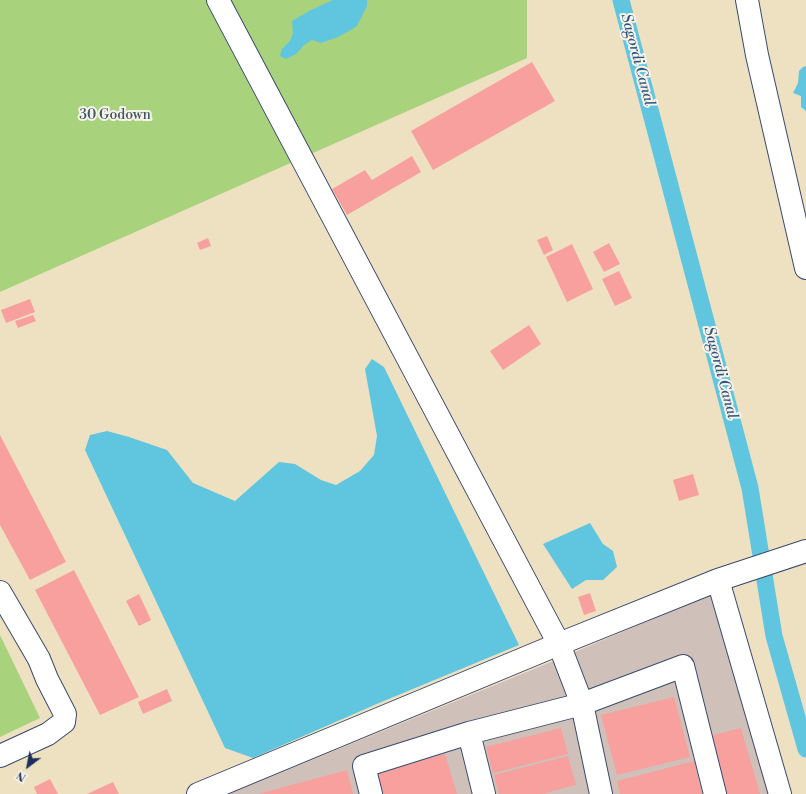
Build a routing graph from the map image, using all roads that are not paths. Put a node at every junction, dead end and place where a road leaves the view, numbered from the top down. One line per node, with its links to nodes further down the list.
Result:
1 (218, 0): 7 (street)
2 (747, 0): 3 (street)
3 (806, 268)
4 (802, 552): 5 (street)
5 (724, 579): 7 (street); 16 (street)
6 (0, 592): 10 (street)
7 (559, 644): 8 (street); 11 (street)
8 (582, 704): 9 (street); 14 (street); 15 (street)
9 (469, 733): 12 (street); 13 (street)
10 (0, 756)
11 (198, 794)
12 (371, 794)
13 (484, 794)
14 (601, 794)
15 (715, 794)
16 (780, 794)

